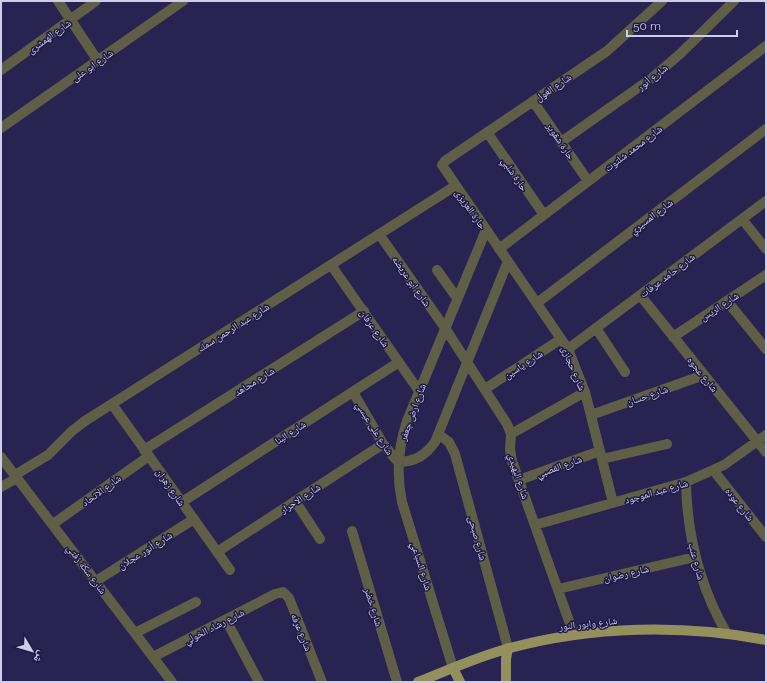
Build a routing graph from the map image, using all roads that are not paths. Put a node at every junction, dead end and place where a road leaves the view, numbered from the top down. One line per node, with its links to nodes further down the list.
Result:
1 (58, 1): 6 (street)
2 (96, 1): 6 (street, شارع الهمشرى)
3 (184, 1): 8 (street, شارع ابو على)
4 (662, 1): 10 (street, شارع الغول)
5 (734, 1): 14 (street, شارع أنور)
6 (71, 20): 8 (street); 9 (street, شارع الهمشرى)
7 (766, 46): 16 (street, شارع محمد شلتوت)
8 (98, 60): 11 (street, شارع ابو على)
9 (1, 70)
10 (533, 101): 13 (street, شارع الغول); 14 (street, حارة شقوير)
11 (1, 128)
12 (766, 129): 32 (street, شارع المسيري)
13 (487, 132): 15 (street, شارع الغول); 19 (street, حارة شلبي)
14 (561, 142): 16 (street, حارة شقوير)
15 (443, 169): 17 (street, حارة العزيزى)
16 (588, 181): 19 (street, شارع محمد شلتوت)
17 (455, 186): 21 (street, حارة العزيزى); 22 (street, شارع عبد الرحمن سمك)
18 (766, 201): 20 (street, شارع حامد عرفات)
19 (544, 215): 23 (street, شارع محمد شلتوت)
20 (742, 219): 24 (street); 29 (street, شارع حامد عرفات)
21 (486, 230): 23 (street, حارة العزيزى); 30 (street, شارع ارض جعفر)
22 (380, 234): 26 (street, شارع عبد الرحمن سمك); 34 (street, شارع ابو عريضه)
23 (499, 249): 25 (street, شارع حجازى)
24 (766, 249)
25 (508, 261): 32 (street, شارع حجازى); 41 (street)
26 (331, 264): 33 (street, شارع عرفان); 48 (street, شارع عبد الرحمن سمك)
27 (437, 270): 30 (street)
28 (766, 275): 31 (street, شارع الريس)
29 (640, 296): 35 (street, شارع حامد عرفات); 36 (street, شارع عجوه)
30 (457, 298): 34 (street, شارع ارض جعفر)
31 (727, 301): 36 (street, شارع الريس); 39 (street)
32 (537, 303): 37 (street, شارع حجازى)
33 (364, 311): 40 (street, شارع عرفان); 57 (street, شارع مجاهد)
34 (445, 328): 41 (street, شارع البهيدي); 45 (street, شارع ارض جعفر)
35 (596, 328): 38 (street, شارع حامد عرفات); 42 (street)
36 (673, 337): 43 (street, شارع عجوه)
37 (562, 339): 38 (street, شارع حجازى); 44 (street, شارع ياسين)
38 (568, 349): 47 (street, شارع حجازى)
39 (766, 349)
40 (399, 362): 45 (street, شارع عرفان); 46 (street, شارع البنا)
41 (467, 362): 44 (street, شارع البهيدي); 50 (street)
42 (625, 372)
43 (704, 375): 49 (street, شارع حسان); 53 (street, شارع عجوه)
44 (485, 389): 51 (street, شارع البهيدي)
45 (419, 391): 60 (street, شارع ارض جعفر)
46 (353, 392): 54 (street, شارع على عيسي); 67 (street, شارع البنا)
47 (585, 392): 49 (street, شارع حجازى); 51 (street)
48 (112, 404): 57 (street, شارع زهران); 62 (street, شارع عبد الرحمن سمك)
49 (590, 414): 58 (street, شارع حجازى)
50 (438, 434): 60 (street); 87 (street, شارع صبحى)
51 (511, 434): 63 (street, شارع البهيدي)
52 (766, 435): 53 (street, شارع عبد الموجود)
53 (757, 442): 56 (street, شارع عجوه); 61 (street, شارع عبد الموجود)
54 (383, 444): 60 (street, شارع على عيسي); 66 (street, شارع الاحرار)
55 (667, 444): 58 (street, شارع القصبي)
56 (766, 452)
57 (146, 453): 67 (street, شارع زهران); 70 (street, شارع الاتحاد)
58 (601, 455): 63 (street, شارع القصبي); 68 (street, شارع حجازى)
59 (1, 457): 62 (street, شارع سكة زفتي)
60 (398, 462): 89 (street, شارع السباعي)
61 (714, 470): 64 (street, شارع عبد الموجود); 73 (street, شارع عوده)
62 (16, 477): 65 (street, شارع عبد الرحمن سمك); 70 (street, شارع سكة زفتي)
63 (519, 480): 71 (street, شارع البهيدي)
64 (686, 482): 68 (street, شارع عبد الموجود); 76 (street, شارع عنب)
65 (1, 487)
66 (295, 501): 74 (street); 75 (street, شارع الاحرار)
67 (182, 502): 69 (street, شارع زهران)
68 (613, 503): 71 (street, شارع عبد الموجود)
69 (194, 519): 75 (street, شارع زهران); 78 (street, شارع أنور عجلان)
70 (52, 524): 78 (street, شارع سكة زفتي)
71 (535, 525): 79 (street, شارع البهيدي)
72 (352, 532): 93 (street, شارع خضر)
73 (766, 537)
74 (320, 539)
75 (217, 552): 77 (street, شارع زهران)
76 (695, 557): 79 (street, شارع رضوان); 84 (street, شارع عنب)
77 (230, 570)
78 (96, 581): 83 (street, شارع سكة زفتي)
79 (558, 589): 85 (street, شارع البهيدي)
80 (275, 594): 82 (street, شارع رشاد الخولي); 92 (street, شارع عرفه)
81 (196, 602): 83 (street)
82 (226, 620): 88 (street, شارع رشاد الخولي); 91 (street)
83 (135, 633): 88 (street, شارع سكة زفتي)
84 (727, 634): 85 (main road, شارع وابور النور); 86 (main road, شارع وابور النور)
85 (574, 635): 87 (main road, شارع وابور النور)
86 (766, 640)
87 (508, 648): 89 (main road, شارع وابور النور); 96 (main road)
88 (153, 657): 90 (street, شارع سكة زفتي)
89 (453, 668): 94 (main road, شارع وابور النور); 95 (main road)
90 (172, 682)
91 (259, 682)
92 (322, 682)
93 (397, 682)
94 (418, 682)
95 (460, 682)
96 (506, 682)

